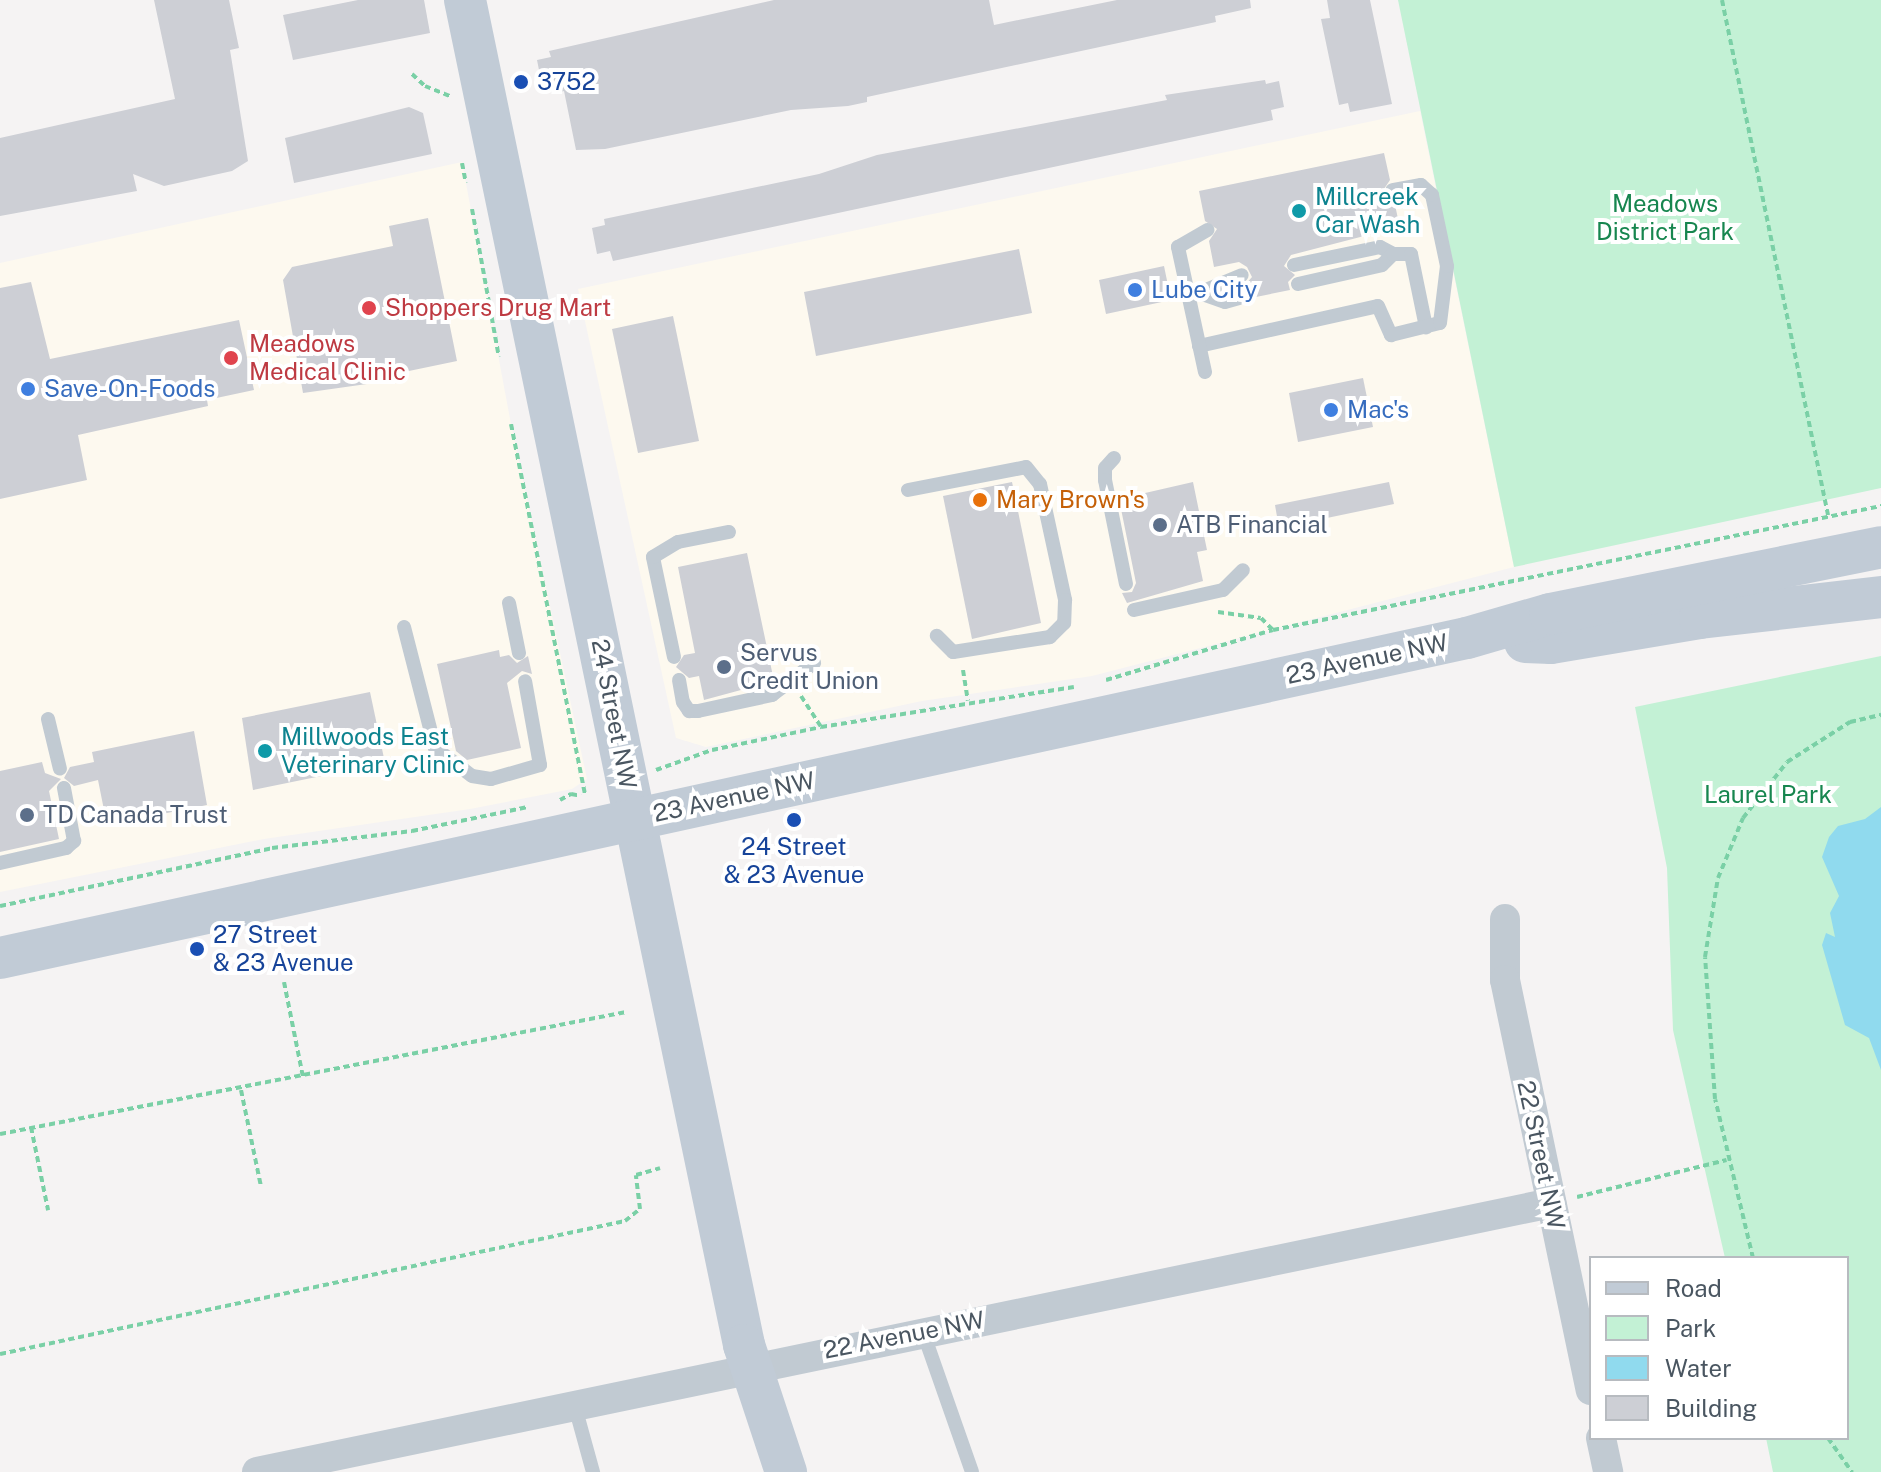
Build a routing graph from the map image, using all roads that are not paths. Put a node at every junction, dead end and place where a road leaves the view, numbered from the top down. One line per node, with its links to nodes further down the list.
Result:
1 (465, 0): 33 (main road, 24 Street NW)
2 (1392, 190): 10 (lane)
3 (1207, 230): 8 (lane)
4 (1393, 254): 5 (lane); 7 (lane); 10 (lane)
5 (1294, 265)
6 (1242, 275): 8 (lane)
7 (1298, 284)
8 (1196, 296): 9 (lane); 11 (lane)
9 (1246, 296)
10 (1426, 327): 11 (lane)
11 (1199, 346): 12 (lane)
12 (1205, 372)
13 (1114, 458): 18 (lane)
14 (908, 490): 23 (lane)
15 (729, 532): 26 (lane)
16 (1881, 547): 24 (main road, 23 Avenue NW)
17 (1243, 570): 21 (lane)
18 (1126, 584)
19 (1881, 597): 24 (main road, 23 Avenue NW)
20 (509, 603): 25 (lane)
21 (1134, 610)
22 (404, 627): 29 (lane)
23 (937, 636)
24 (1467, 638): 33 (main road, 23 Avenue NW)
25 (519, 653)
26 (674, 657)
27 (814, 663): 28 (lane)
28 (679, 680)
29 (525, 681)
30 (48, 719): 31 (lane)
31 (60, 769)
32 (64, 788): 34 (lane)
33 (635, 819): 36 (main road, 23 Avenue NW); 39 (main road, 24 Street NW)
34 (0, 863)
35 (1505, 919): 37 (street, 22 Street NW)
36 (0, 958)
37 (1551, 1203): 38 (street, 22 Avenue NW); 40 (street, 22 Street NW)
38 (923, 1332): 39 (street, 22 Avenue NW); 46 (lane)
39 (749, 1366): 41 (street, 22 Avenue NW); 45 (main road, 24 Street NW)
40 (1589, 1381)
41 (574, 1402): 43 (street, 22 Avenue NW); 44 (lane)
42 (1601, 1440): 47 (street)
43 (257, 1472)
44 (593, 1472)
45 (786, 1472)
46 (972, 1472)
47 (1608, 1472)

